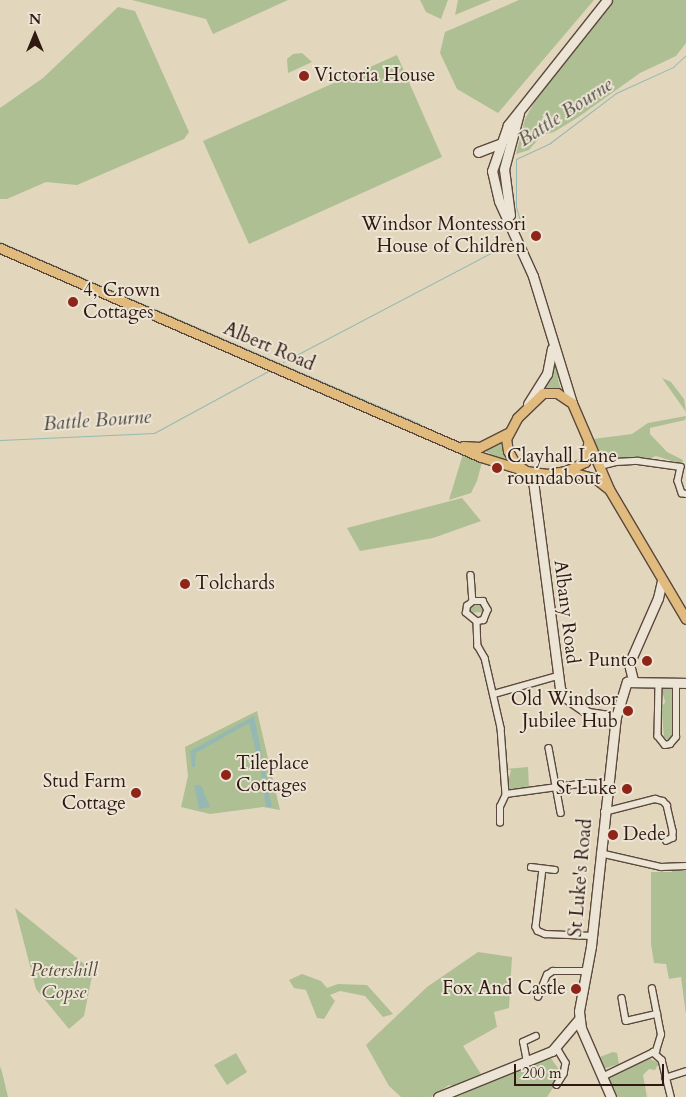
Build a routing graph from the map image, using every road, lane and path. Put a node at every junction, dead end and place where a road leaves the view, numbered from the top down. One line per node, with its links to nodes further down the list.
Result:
1 (607, 0): 2 (main road)
2 (521, 106): 3 (main road); 5 (main road)
3 (499, 144): 4 (main road); 6 (main road)
4 (478, 152)
5 (504, 169): 6 (main road); 7 (main road)
6 (492, 171): 7 (main road)
7 (512, 225): 9 (main road)
8 (0, 248): 14 (main road, Albert Road)
9 (552, 341): 10 (main road); 11 (main road)
10 (572, 403): 11 (main road); 13 (main road)
11 (528, 404): 12 (main road)
12 (508, 433): 14 (main road); 17 (main road)
13 (588, 444): 15 (main road); 16 (main road)
14 (455, 445): 17 (main road, Albert Road)
15 (600, 466): 18 (main road); 19 (street)
16 (566, 471): 17 (main road); 18 (main road)
17 (529, 472): 25 (main road, Albany Road)
18 (610, 489): 21 (main road)
19 (686, 494)
20 (471, 575): 22 (street)
21 (662, 580): 23 (main road); 26 (main road, St Luke's Road)
22 (473, 601): 24 (street); 24 (street)
23 (686, 619)
24 (476, 622): 29 (street)
25 (557, 676): 29 (street); 30 (main road, Albany Road)
26 (630, 681): 27 (main road); 30 (main road, St Luke's Road)
27 (659, 682): 28 (main road); 28 (street)
28 (681, 683)
29 (494, 694): 34 (street)
30 (616, 717): 32 (main road, St Luke's Road)
31 (549, 748): 33 (street)
32 (607, 784): 33 (street); 35 (main road, St Luke's Road)
33 (555, 789): 34 (street); 36 (street)
34 (506, 794): 37 (street)
35 (604, 812): 38 (street); 39 (main road, St Luke's Road)
36 (561, 813)
37 (500, 822)
38 (667, 841)
39 (600, 853): 40 (street); 44 (main road, St Luke's Road)
40 (686, 866)
41 (531, 867): 42 (street)
42 (543, 869): 43 (street); 44 (street)
43 (555, 870)
44 (592, 936): 45 (main road, St Luke's Road)
45 (587, 971): 47 (street); 50 (main road, St Luke's Road)
46 (652, 989): 49 (street)
47 (538, 997)
48 (622, 998): 49 (street)
49 (657, 1014): 53 (street)
50 (579, 1019): 52 (main road); 56 (main road)
51 (536, 1036): 54 (street)
52 (557, 1048): 54 (main road); 58 (street)
53 (653, 1052): 56 (street); 57 (street)
54 (527, 1063): 59 (main road)
55 (686, 1072): 57 (street)
56 (602, 1077): 60 (main road)
57 (665, 1078): 61 (street)
58 (557, 1085)
59 (438, 1097)
60 (611, 1097)
61 (671, 1097)

